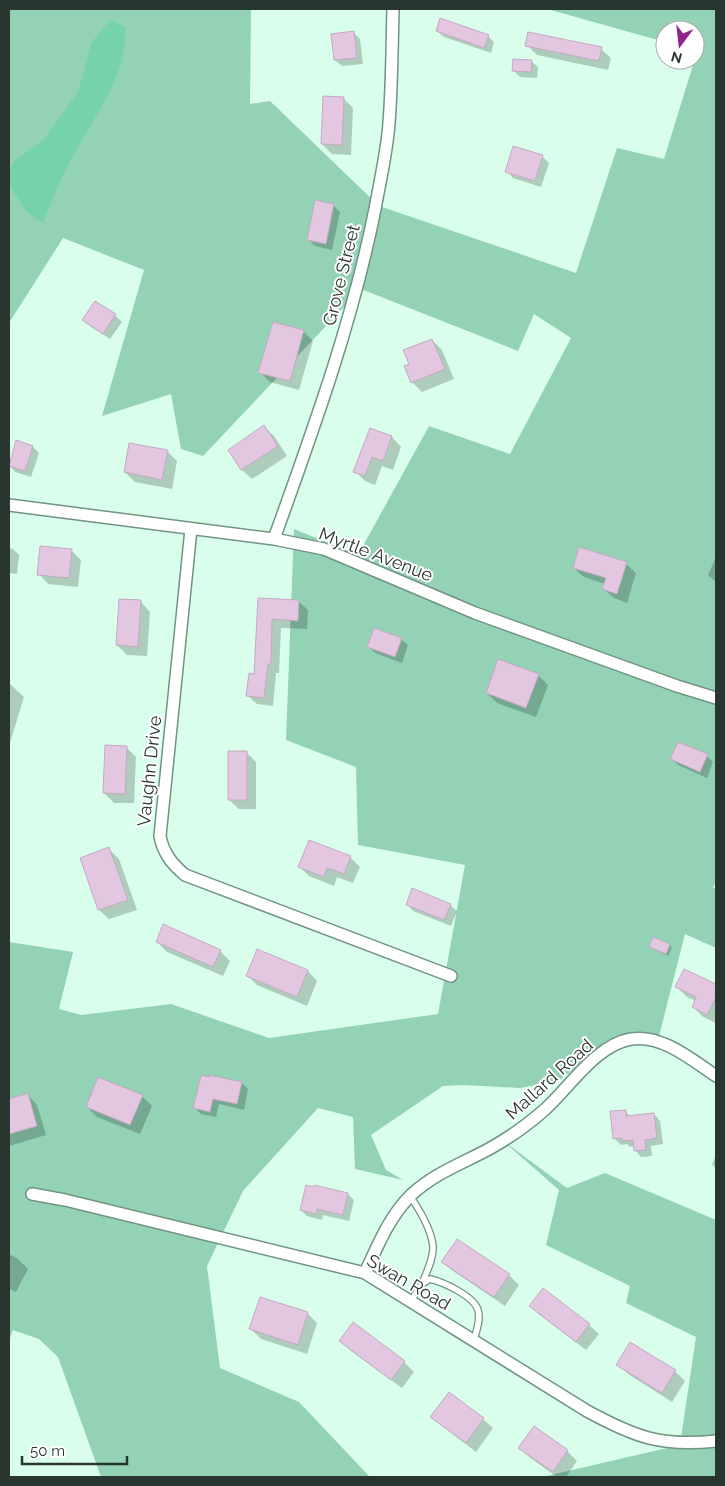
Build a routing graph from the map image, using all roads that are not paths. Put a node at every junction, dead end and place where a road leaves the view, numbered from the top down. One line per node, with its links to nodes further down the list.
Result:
1 (392, 9): 4 (street, Grove Street)
2 (9, 505): 3 (street, Myrtle Avenue)
3 (191, 528): 4 (street, Myrtle Avenue); 6 (street, Vaughn Drive)
4 (274, 539): 5 (street, Myrtle Avenue)
5 (716, 698)
6 (451, 976)
7 (716, 1076): 9 (street, Mallard Road)
8 (32, 1194): 10 (street, Swan Road)
9 (410, 1196): 10 (street, Mallard Road); 11 (lane)
10 (365, 1272): 12 (street, Swan Road)
11 (422, 1284): 12 (lane); 13 (lane)
12 (411, 1301): 13 (street, Swan Road)
13 (474, 1340): 14 (street, Swan Road)
14 (716, 1441)

